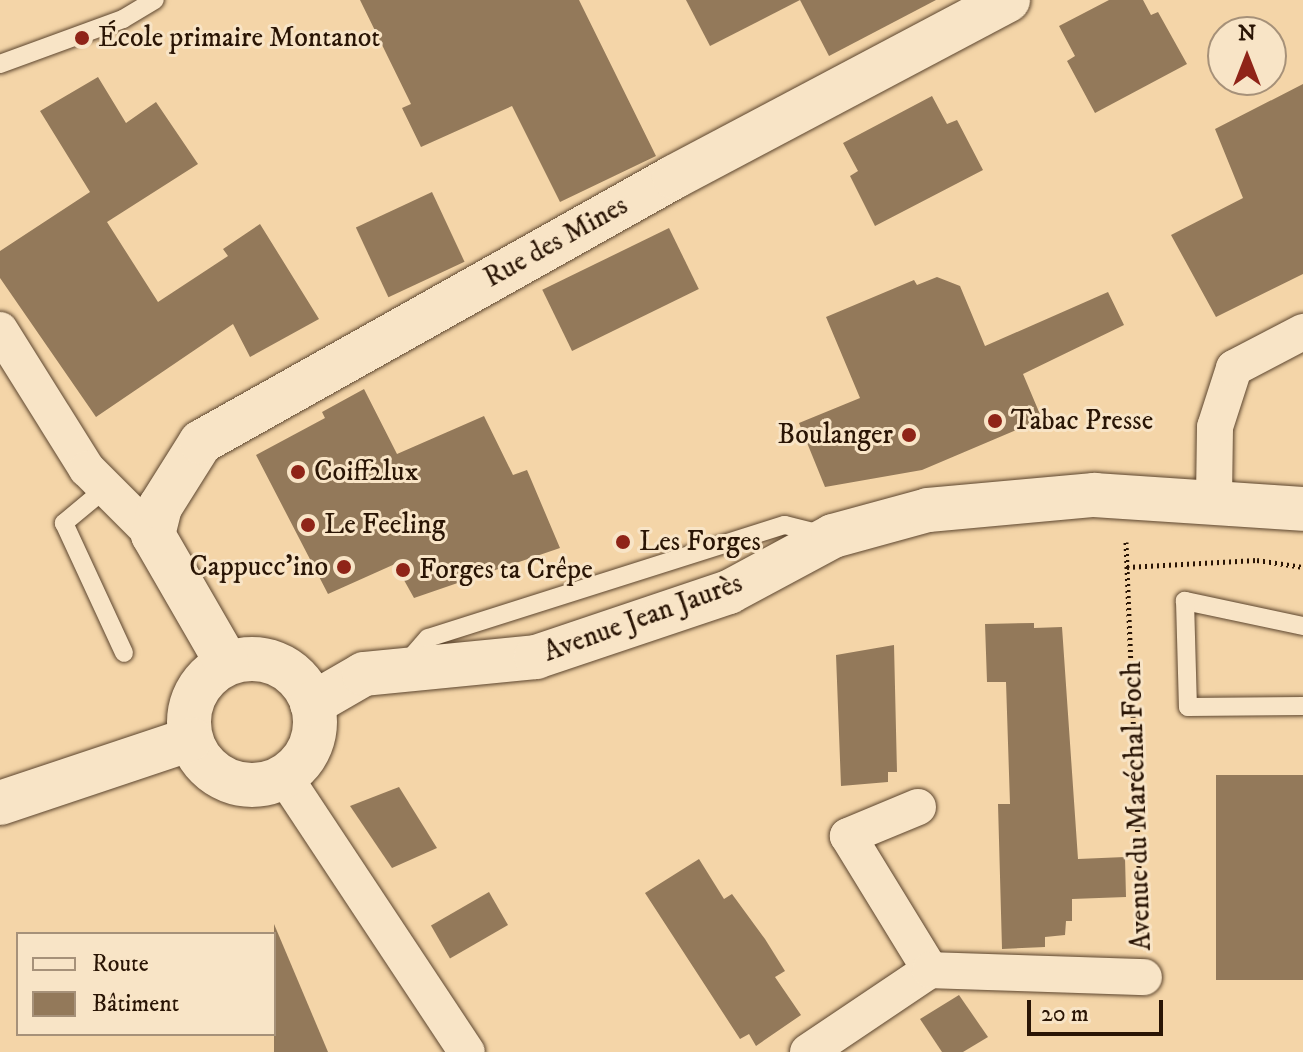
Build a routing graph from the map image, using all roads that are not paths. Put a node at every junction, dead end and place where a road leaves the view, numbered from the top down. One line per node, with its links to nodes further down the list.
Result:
1 (155, 0): 3 (lane)
2 (1008, 0): 9 (street, Rue des Mines)
3 (0, 64)
4 (0, 330): 6 (street)
5 (1303, 332): 7 (street)
6 (106, 488): 9 (street); 11 (lane)
7 (1214, 499): 8 (street, Avenue Jean Jaurès); 13 (street, Avenue Jean Jaurès)
8 (1303, 509)
9 (153, 535): 12 (street)
10 (1303, 626): 14 (lane)
11 (124, 653)
12 (227, 663): 13 (street); 15 (street)
13 (312, 704): 16 (street)
14 (1303, 706)
15 (191, 739): 16 (street); 17 (street)
16 (284, 776): 21 (street)
17 (0, 803)
18 (918, 807): 19 (street)
19 (930, 970): 20 (street, Avenue du Maréchal Foch); 22 (street)
20 (1144, 977)
21 (467, 1052)
22 (808, 1052)

